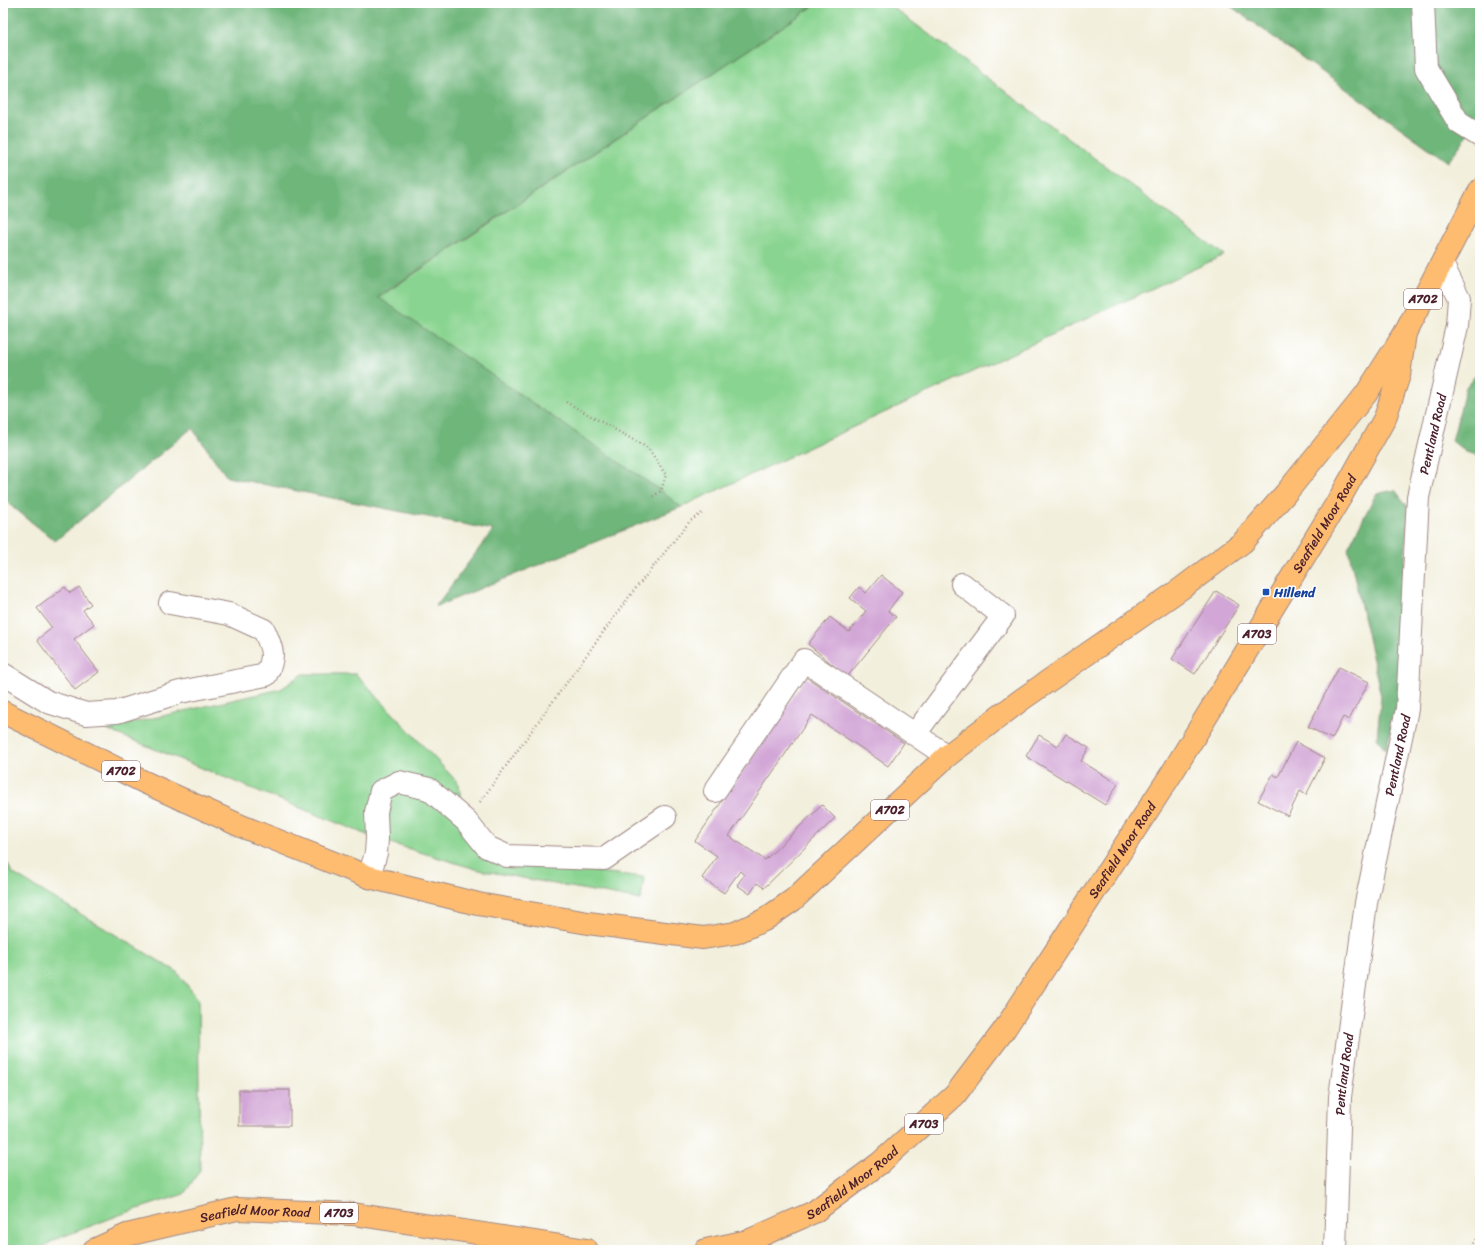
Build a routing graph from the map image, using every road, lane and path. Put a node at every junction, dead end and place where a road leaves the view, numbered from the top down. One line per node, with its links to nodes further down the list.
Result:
1 (1423, 3): 2 (street)
2 (1480, 136)
3 (1480, 190): 4 (main road, A702)
4 (1442, 264): 5 (main road, A702); 23 (street, Pentland Road)
5 (1405, 333): 14 (main road, A702); 22 (main road, Seafield Moor Road / A703)
6 (566, 402): 7 (path)
7 (652, 497)
8 (704, 512): 17 (path)
9 (962, 584): 13 (street)
10 (170, 603): 11 (street)
11 (3, 674)
12 (3, 712): 18 (main road, A702)
13 (915, 734): 14 (street); 15 (street)
14 (947, 756): 18 (main road, A702)
15 (715, 791)
16 (665, 817): 17 (street)
17 (466, 821): 18 (street)
18 (369, 877)
19 (1480, 1235): 24 (path)
20 (94, 1250): 21 (main road, Seafield Moor Road / A703)
21 (586, 1250)
22 (706, 1250)
23 (1335, 1250)
24 (1469, 1250)

